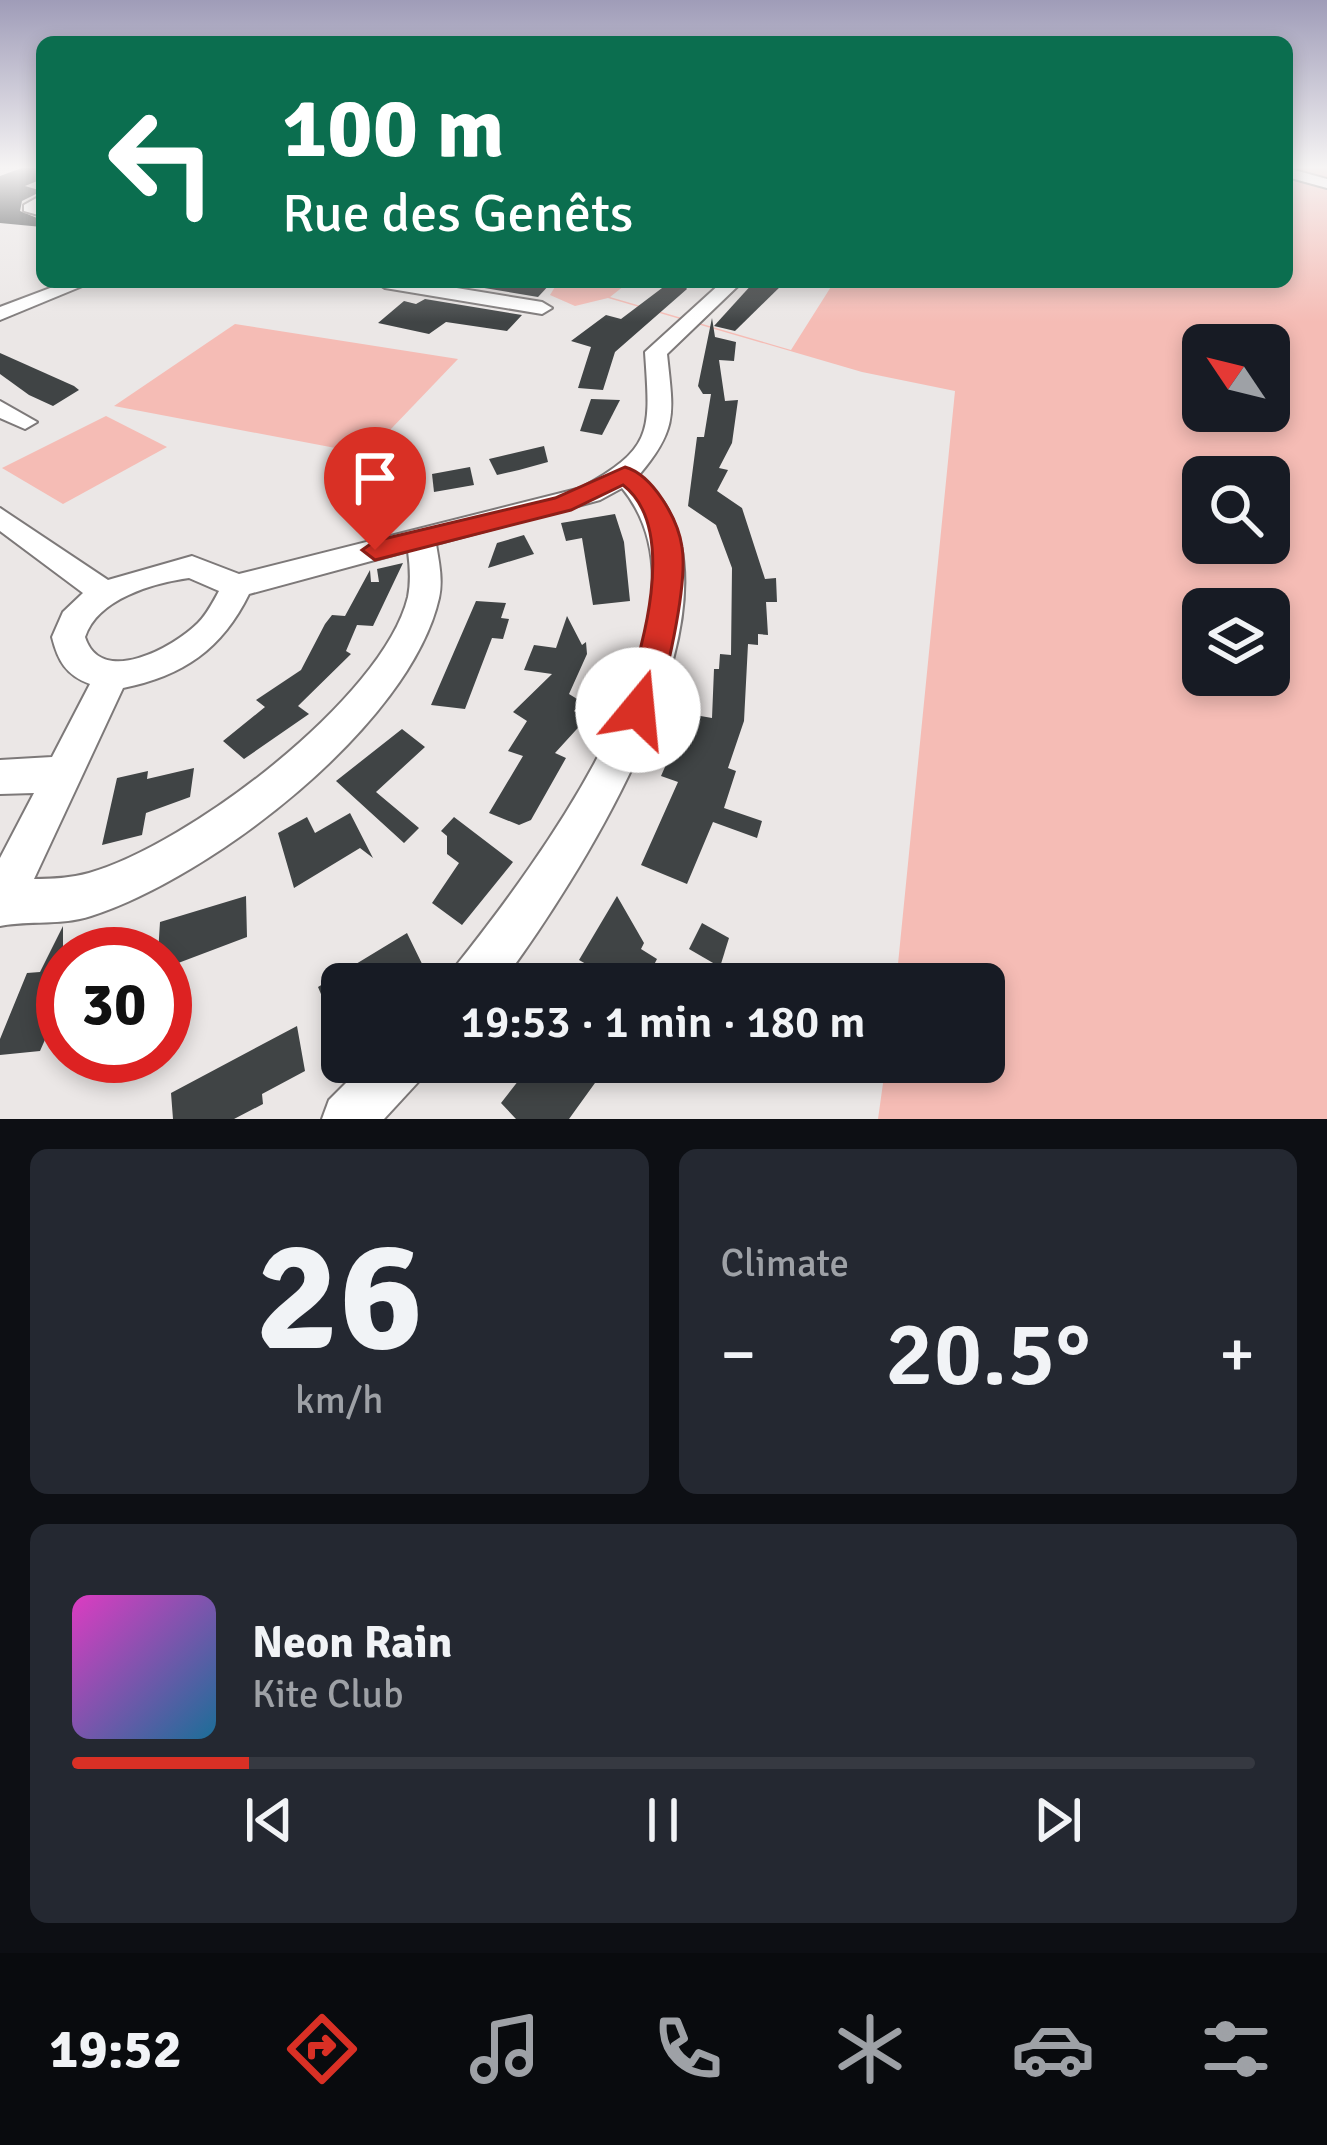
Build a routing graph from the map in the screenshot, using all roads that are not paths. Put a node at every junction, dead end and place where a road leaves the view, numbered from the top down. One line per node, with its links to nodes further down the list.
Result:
1 (67, 288): 5 (street)
2 (421, 288): 4 (street)
3 (726, 288): 8 (street)
4 (542, 308)
5 (0, 314)
6 (0, 408): 7 (street)
7 (25, 422)
8 (625, 475): 10 (street); 17 (street)
9 (0, 517): 12 (street)
10 (421, 539): 11 (street); 16 (street)
11 (236, 586): 12 (street); 13 (street)
12 (104, 593): 13 (street)
13 (112, 674): 14 (street)
14 (63, 774): 15 (street); 16 (street)
15 (0, 777)
16 (0, 903)
17 (487, 963)
18 (382, 1083): 19 (street)
19 (348, 1119)

